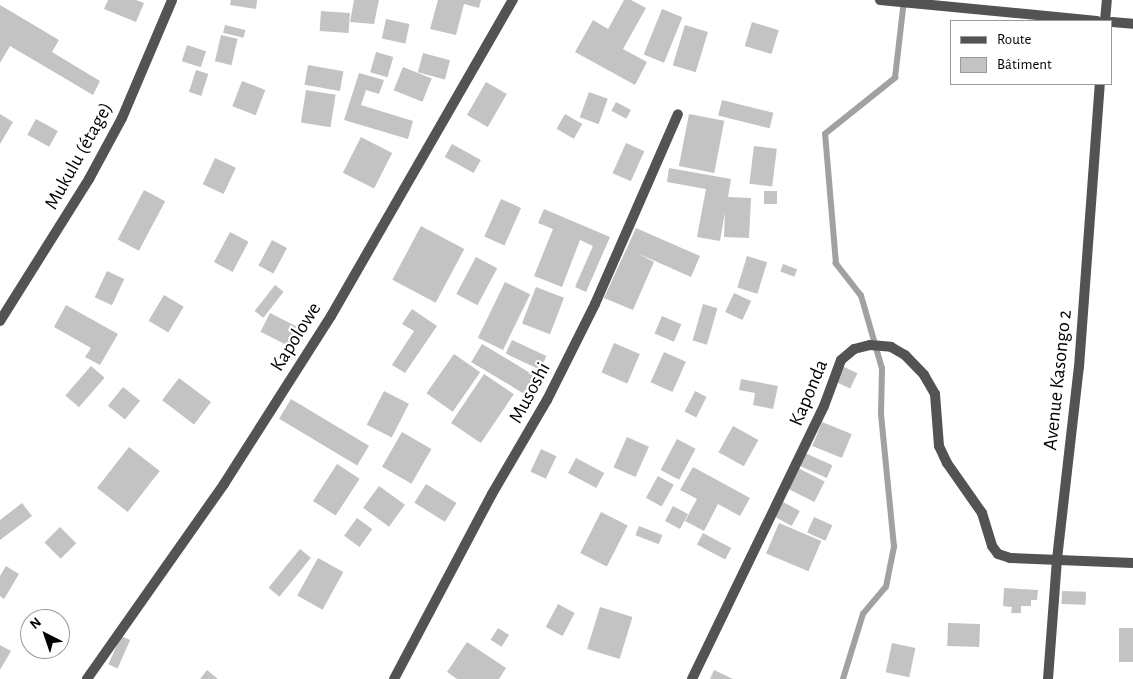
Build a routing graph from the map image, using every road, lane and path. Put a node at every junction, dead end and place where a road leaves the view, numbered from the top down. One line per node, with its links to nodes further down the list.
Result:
1 (172, 0): 11 (street, Mukulu (étage))
2 (513, 0): 14 (street, Kapolowe)
3 (880, 0): 5 (street)
4 (1107, 0): 6 (street)
5 (1087, 20)
6 (1105, 20)
7 (1113, 22): 8 (street)
8 (1133, 24)
9 (1100, 85): 12 (street, Avenue Kasongo 2)
10 (678, 114): 15 (street, Musoshi)
11 (0, 321)
12 (1056, 559): 13 (street); 16 (street, Kaponda); 17 (street, Avenue Kasongo 2)
13 (1133, 563)
14 (87, 679)
15 (394, 679)
16 (692, 679)
17 (1048, 679)

